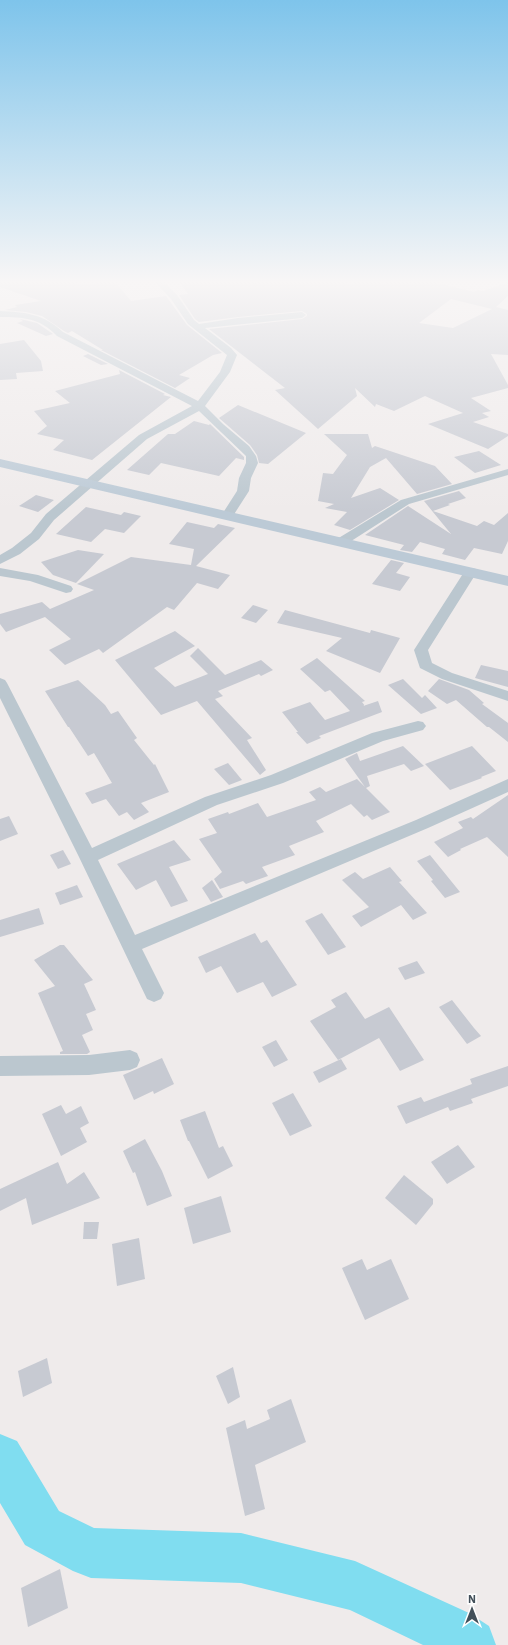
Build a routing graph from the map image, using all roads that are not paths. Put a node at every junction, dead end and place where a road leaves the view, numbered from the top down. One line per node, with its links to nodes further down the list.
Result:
1 (105, 358): 3 (street)
2 (231, 358): 3 (street)
3 (200, 406): 6 (street); 7 (street)
4 (0, 463): 6 (street)
5 (508, 472): 8 (street)
6 (89, 484): 7 (street); 9 (street)
7 (227, 516): 8 (street)
8 (341, 542): 11 (street)
9 (0, 560)
10 (0, 572): 13 (street)
11 (471, 572): 12 (street); 15 (street)
12 (508, 581)
13 (66, 589)
14 (0, 683): 18 (street)
15 (508, 696)
16 (418, 726): 18 (street)
17 (508, 785): 19 (street)
18 (88, 857): 19 (street)
19 (131, 945): 20 (street)
20 (154, 993)
21 (130, 1060): 22 (street)
22 (0, 1066)

